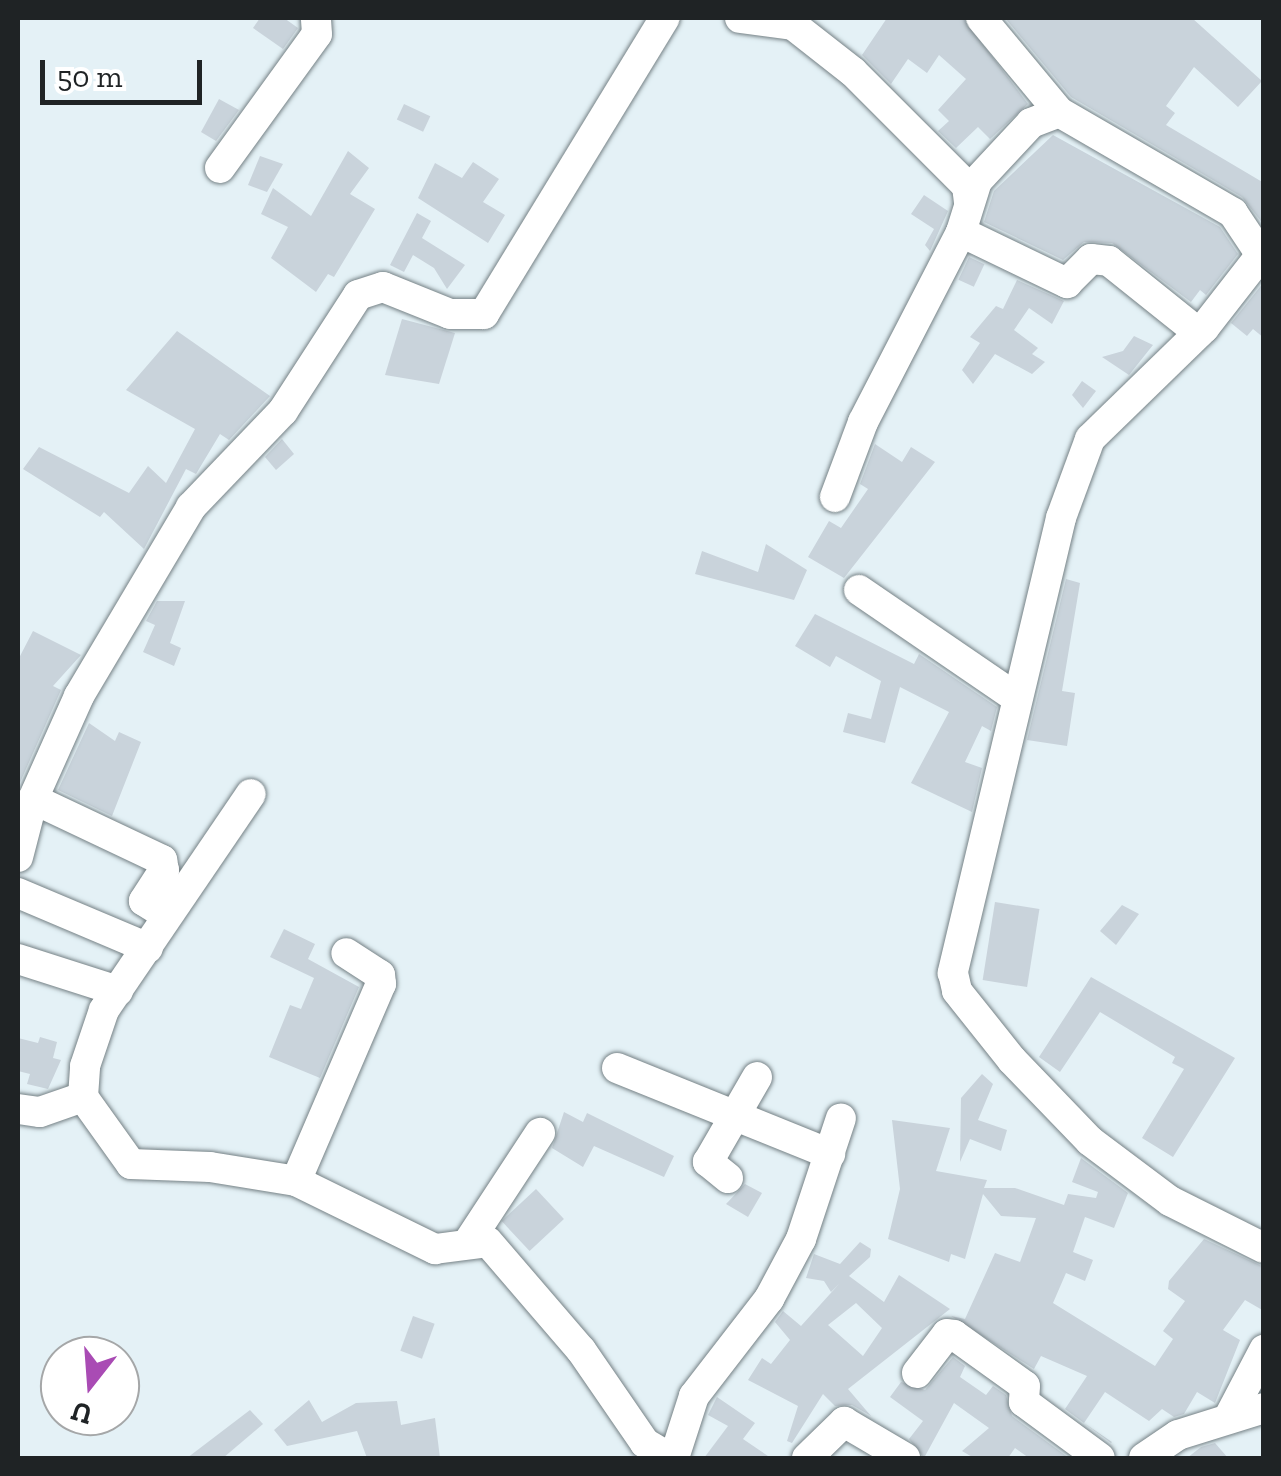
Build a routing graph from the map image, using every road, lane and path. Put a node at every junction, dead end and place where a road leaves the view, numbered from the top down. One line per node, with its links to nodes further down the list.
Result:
1 (316, 18): 6 (street)
2 (665, 18): 15 (street)
3 (740, 18): 7 (street)
4 (982, 18): 5 (street)
5 (1059, 112): 7 (street); 9 (street)
6 (220, 168)
7 (969, 202): 8 (street)
8 (961, 232): 10 (street); 11 (street)
9 (1262, 253): 10 (street)
10 (1200, 333): 13 (street)
11 (835, 497)
12 (859, 590): 13 (street)
13 (1017, 698): 34 (street)
14 (250, 794): 18 (street)
15 (34, 799): 16 (street); 18 (street)
16 (18, 857)
17 (18, 894): 19 (street)
18 (166, 915): 19 (street)
19 (148, 948): 22 (street)
20 (346, 953): 32 (street)
21 (18, 960): 22 (street)
22 (118, 991): 25 (street)
23 (617, 1068): 27 (street)
24 (757, 1077): 27 (street)
25 (84, 1097): 26 (street); 32 (street)
26 (18, 1109)
27 (736, 1118): 30 (street); 31 (street)
28 (841, 1118): 30 (street)
29 (540, 1133): 33 (street)
30 (830, 1154): 39 (street)
31 (728, 1178)
32 (296, 1182): 33 (street)
33 (467, 1244): 39 (street)
34 (1264, 1248)
35 (1264, 1350): 38 (street)
36 (917, 1373): 42 (street)
37 (1264, 1408): 38 (street)
38 (1229, 1416): 43 (street)
39 (672, 1458)
40 (807, 1458): 41 (street)
41 (905, 1458)
42 (1100, 1458)
43 (1144, 1458)

